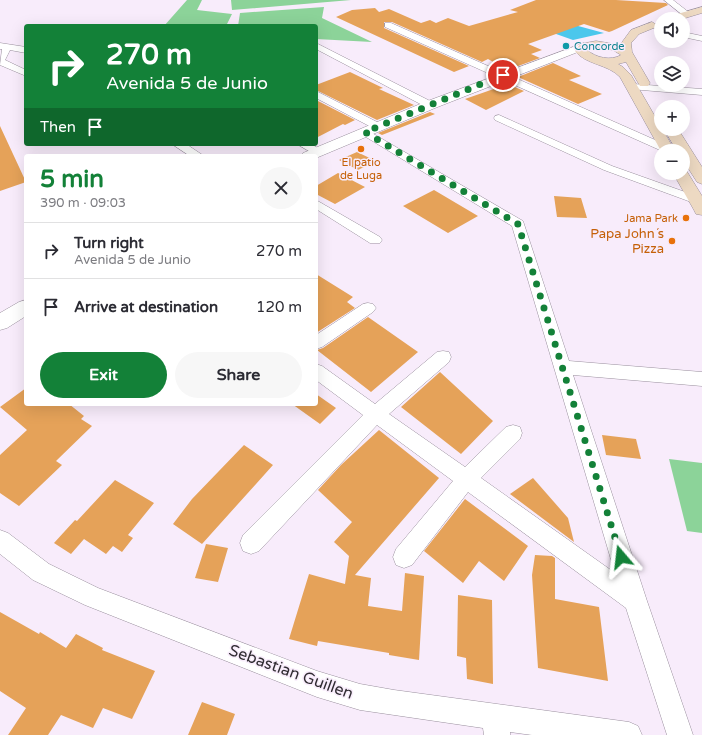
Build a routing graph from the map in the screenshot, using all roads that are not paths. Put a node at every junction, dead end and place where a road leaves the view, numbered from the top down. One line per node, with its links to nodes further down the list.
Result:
1 (668, 0): 3 (street)
2 (702, 10): 4 (main road)
3 (684, 12)
4 (690, 13)
5 (388, 25): 18 (street)
6 (654, 26): 10 (main road)
7 (654, 26): 14 (main road)
8 (690, 36): 9 (street)
9 (702, 39)
10 (585, 45): 14 (main road); 15 (main road); 16 (street)
11 (4, 47): 13 (street); 17 (street)
12 (318, 47): 26 (street)
13 (24, 50)
14 (627, 53): 15 (main road); 20 (main road)
15 (598, 60): 16 (street); 20 (main road)
16 (541, 61): 18 (street)
17 (24, 72)
18 (503, 75): 26 (street); 30 (street)
19 (654, 84): 20 (street)
20 (638, 85): 23 (street); 25 (main road); 31 (main road)
21 (690, 86): 22 (street)
22 (702, 87)
23 (702, 92)
24 (318, 95): 28 (street)
25 (654, 100)
26 (430, 104): 28 (street)
27 (499, 118): 38 (street)
28 (371, 129): 35 (street); 46 (street)
29 (675, 136): 36 (main road)
30 (654, 144)
31 (664, 144)
32 (181, 146): 34 (street)
33 (305, 146): 35 (street)
34 (195, 154)
35 (313, 154)
36 (702, 179)
37 (685, 180): 38 (main road)
38 (700, 204)
39 (318, 205): 40 (street)
40 (375, 240)
41 (24, 308): 43 (street)
42 (368, 308): 44 (street)
43 (0, 323)
44 (318, 342)
45 (443, 357): 49 (street)
46 (562, 367): 48 (street); 55 (street)
47 (318, 372): 49 (street)
48 (702, 379)
49 (376, 414): 51 (street); 53 (street)
50 (513, 433): 51 (street)
51 (466, 480): 54 (street); 55 (street)
52 (0, 541): 56 (street, Sebastian Guillen)
53 (251, 543)
54 (404, 557)
55 (635, 602): 58 (street)
56 (496, 726): 57 (street, Sebastian Guillen)
57 (629, 735)
58 (680, 735)

